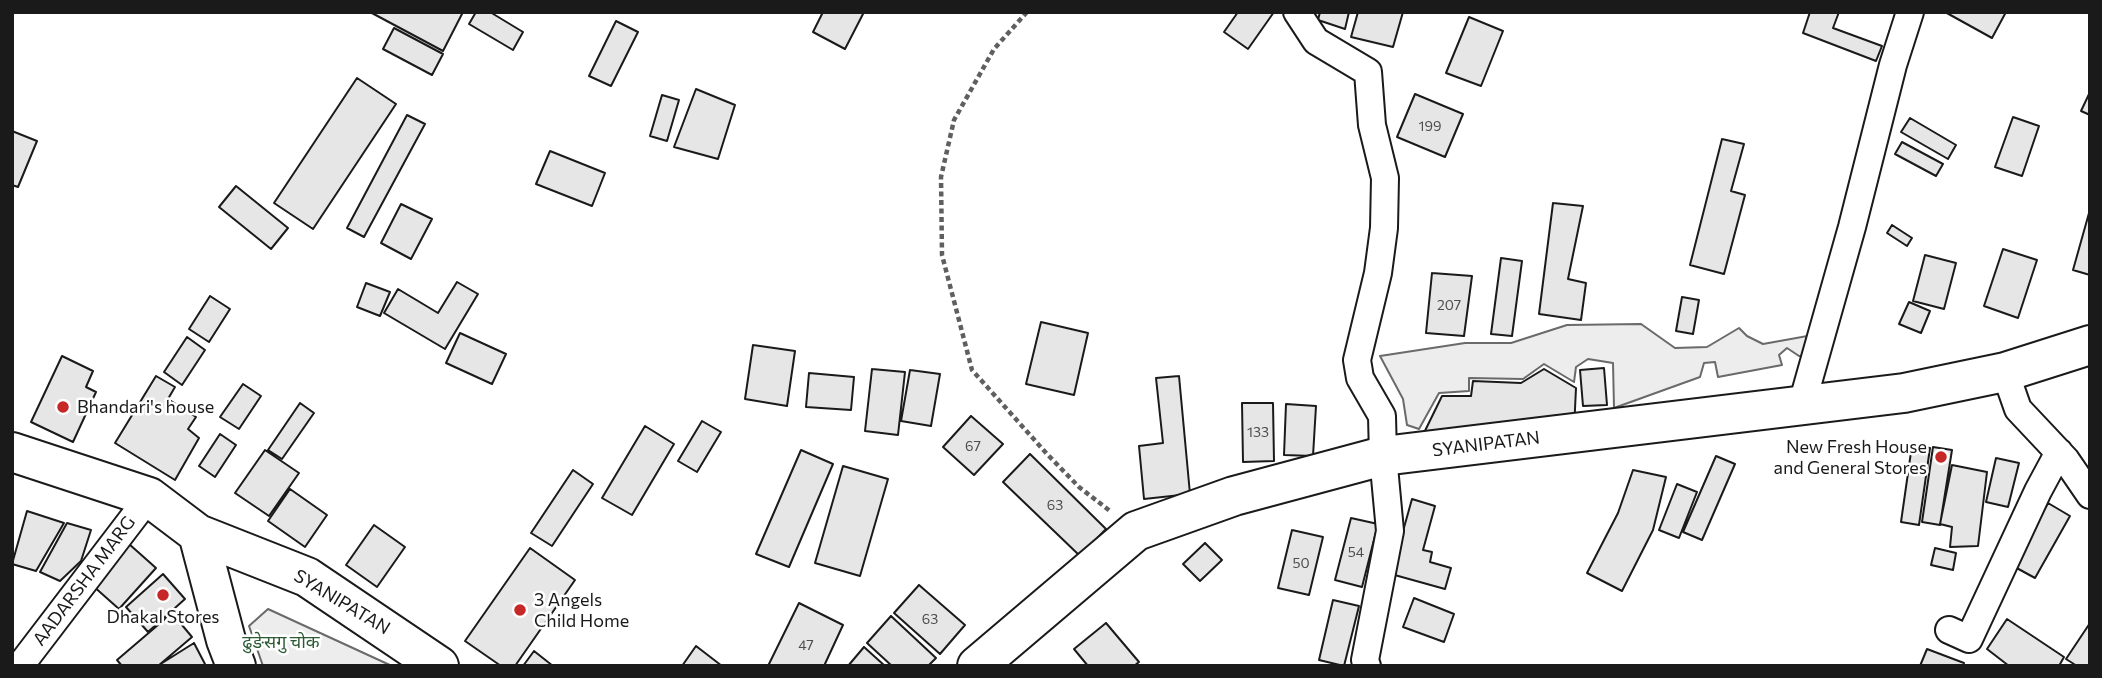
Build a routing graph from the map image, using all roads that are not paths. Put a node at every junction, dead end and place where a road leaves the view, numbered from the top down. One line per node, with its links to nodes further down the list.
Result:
1 (1297, 12): 8 (street)
2 (1910, 12): 5 (street)
3 (2090, 345): 4 (main road, SYANIPATAN)
4 (2005, 372): 5 (main road, SYANIPATAN); 7 (street)
5 (1802, 404): 8 (main road, SYANIPATAN)
6 (12, 452): 10 (main road, SYANIPATAN)
7 (2059, 452): 9 (street); 12 (street)
8 (1383, 456): 16 (main road, SYANIPATAN); 17 (street)
9 (2090, 495)
10 (149, 497): 11 (main road, SYANIPATAN); 13 (street, AADARSHA MARG)
11 (198, 534): 14 (main road); 15 (main road, SYANIPATAN)
12 (1949, 629)
13 (20, 666)
14 (236, 666)
15 (439, 666)
16 (977, 666)
17 (1367, 666)

